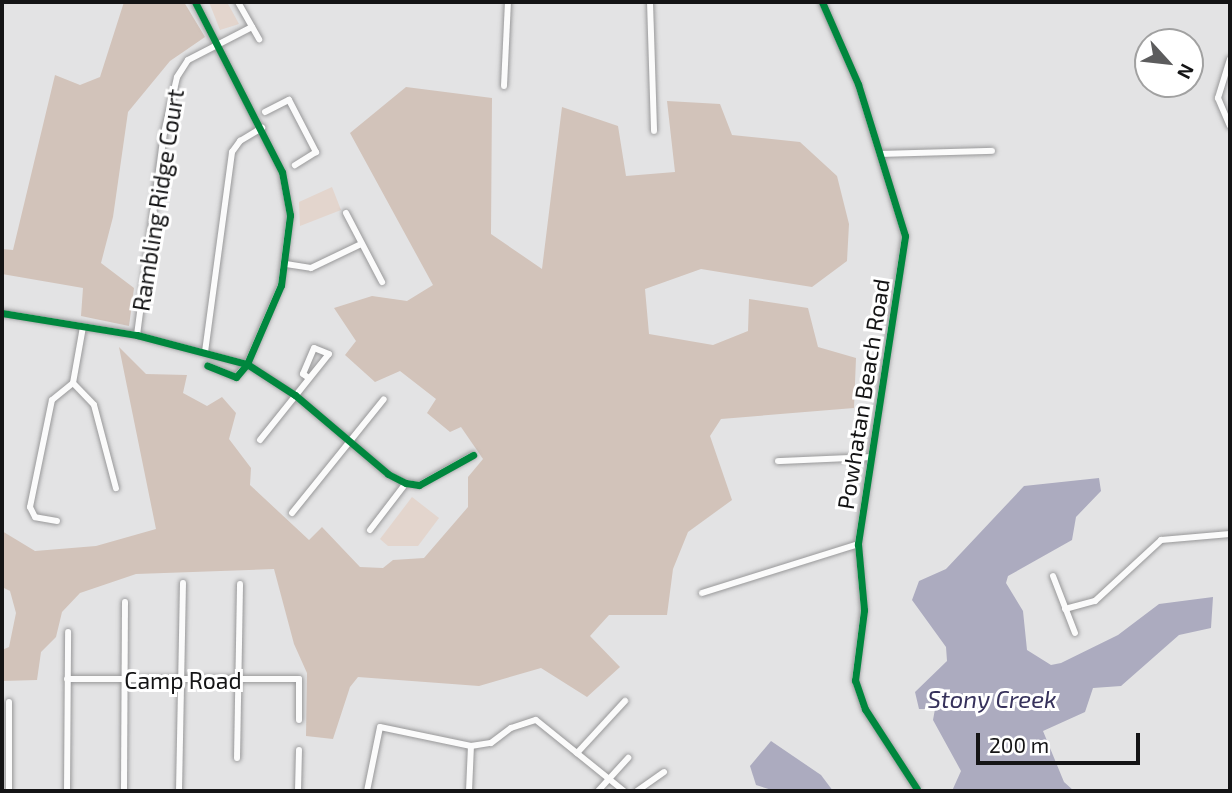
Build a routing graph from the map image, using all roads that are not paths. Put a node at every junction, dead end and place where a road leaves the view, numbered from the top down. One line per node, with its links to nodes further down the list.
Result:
1 (195, 2): 8 (street)
2 (238, 2): 6 (street)
3 (508, 2): 10 (street)
4 (650, 2): 14 (street)
5 (822, 2): 16 (street, Powhatan Beach Road)
6 (252, 27): 7 (street); 8 (street, Rambling Ridge Court)
7 (259, 39)
8 (218, 46): 13 (street); 24 (street, Rambling Ridge Court)
9 (1230, 59): 12 (street)
10 (504, 86)
11 (265, 111): 17 (street)
12 (1230, 126)
13 (262, 128): 20 (street); 25 (street)
14 (654, 131)
15 (992, 151): 16 (street)
16 (882, 154): 35 (street, Powhatan Beach Road)
17 (295, 165)
18 (345, 214): 19 (street)
19 (361, 244): 20 (street); 21 (street)
20 (286, 264): 26 (street)
21 (382, 282)
22 (2, 313): 23 (street)
23 (83, 327): 24 (street); 29 (street)
24 (137, 335): 25 (street)
25 (205, 352): 26 (street)
26 (247, 364): 27 (street); 30 (street)
27 (207, 365)
28 (309, 378): 28 (street); 30 (street)
29 (72, 383): 38 (street); 40 (street)
30 (295, 395): 32 (street); 33 (street)
31 (384, 399): 33 (street)
32 (260, 440)
33 (350, 440): 37 (street); 39 (street)
34 (473, 454): 37 (street)
35 (869, 457): 36 (street); 43 (street, Powhatan Beach Road)
36 (778, 461)
37 (406, 483): 41 (street)
38 (116, 488)
39 (292, 513)
40 (57, 521)
41 (370, 530)
42 (1230, 534): 49 (street)
43 (858, 544): 47 (street); 66 (street, Powhatan Beach Road)
44 (1053, 576): 49 (street)
45 (184, 583): 54 (street)
46 (240, 584): 55 (street)
47 (702, 593)
48 (125, 602): 53 (street)
49 (1065, 609): 51 (street)
50 (68, 632): 52 (street)
51 (1075, 633)
52 (67, 679): 53 (street, Camp Road); 68 (street)
53 (124, 680): 54 (street, Camp Road); 69 (street)
54 (182, 680): 55 (street, Camp Road); 70 (street)
55 (240, 681): 58 (street, Camp Road); 62 (street)
56 (625, 701): 61 (street)
57 (9, 702): 67 (street)
58 (299, 720)
59 (471, 746): 61 (street); 72 (street); 73 (street)
60 (299, 750): 71 (street)
61 (578, 754): 65 (street)
62 (237, 758)
63 (628, 758): 65 (street)
64 (664, 772): 76 (street)
65 (608, 780): 74 (street); 75 (street)
66 (916, 789)
67 (9, 791)
68 (67, 791)
69 (124, 791)
70 (179, 791)
71 (298, 791)
72 (367, 791)
73 (469, 791)
74 (597, 791)
75 (624, 791)
76 (637, 791)

